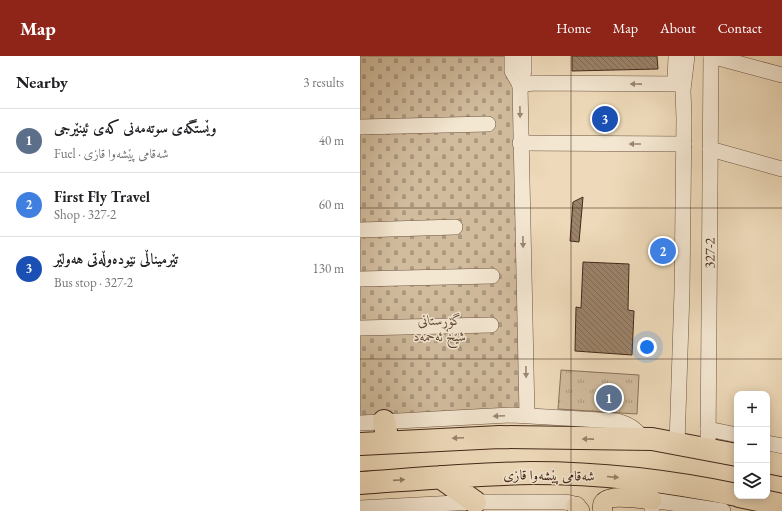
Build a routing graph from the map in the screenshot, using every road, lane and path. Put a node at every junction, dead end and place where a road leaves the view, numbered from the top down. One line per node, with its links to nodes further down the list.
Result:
1 (512, 56): 8 (street)
2 (524, 56): 8 (street)
3 (676, 56): 7 (street)
4 (687, 56): 7 (street)
5 (712, 56): 6 (street); 13 (street, 327-2)
6 (782, 75)
7 (679, 84): 8 (street, one-way to 8); 12 (street)
8 (520, 85): 11 (street, one-way to 11)
9 (488, 124): 10 (street)
10 (360, 127)
11 (520, 143): 12 (street, one-way to 11); 21 (street, one-way to 21)
12 (679, 144): 27 (street)
13 (710, 150): 14 (street); 26 (street, 327-2)
14 (782, 168)
15 (455, 227): 16 (street)
16 (360, 230)
17 (492, 276): 18 (street)
18 (360, 280)
19 (491, 325): 20 (street)
20 (360, 328)
21 (527, 415): 23 (street, one-way to 23); 25 (street)
22 (360, 424): 23 (street)
23 (386, 432): 25 (highway, one-way to 23); 28 (highway)
24 (734, 435): 26 (street)
25 (643, 439): 27 (highway)
26 (708, 439): 27 (highway); 31 (highway)
27 (673, 443)
28 (360, 444)
29 (770, 444): 30 (street)
30 (782, 446)
31 (734, 454)
32 (770, 463): 33 (highway)
33 (782, 465)
34 (440, 477): 35 (highway, شەقامی پێشەوا قازی, one-way to 34); 37 (highway, شەقامی پێشەوا قازی, one-way to 37); 39 (highway)
35 (360, 483)
36 (734, 495): 37 (highway, شەقامی پێشەوا قازی)
37 (653, 498): 41 (main road); 44 (street)
38 (753, 499): 40 (highway, شەقامی پێشەوا قازی)
39 (475, 502): 42 (street); 43 (street)
40 (782, 505)
41 (604, 506)
42 (360, 508)
43 (578, 510)
44 (723, 511)

